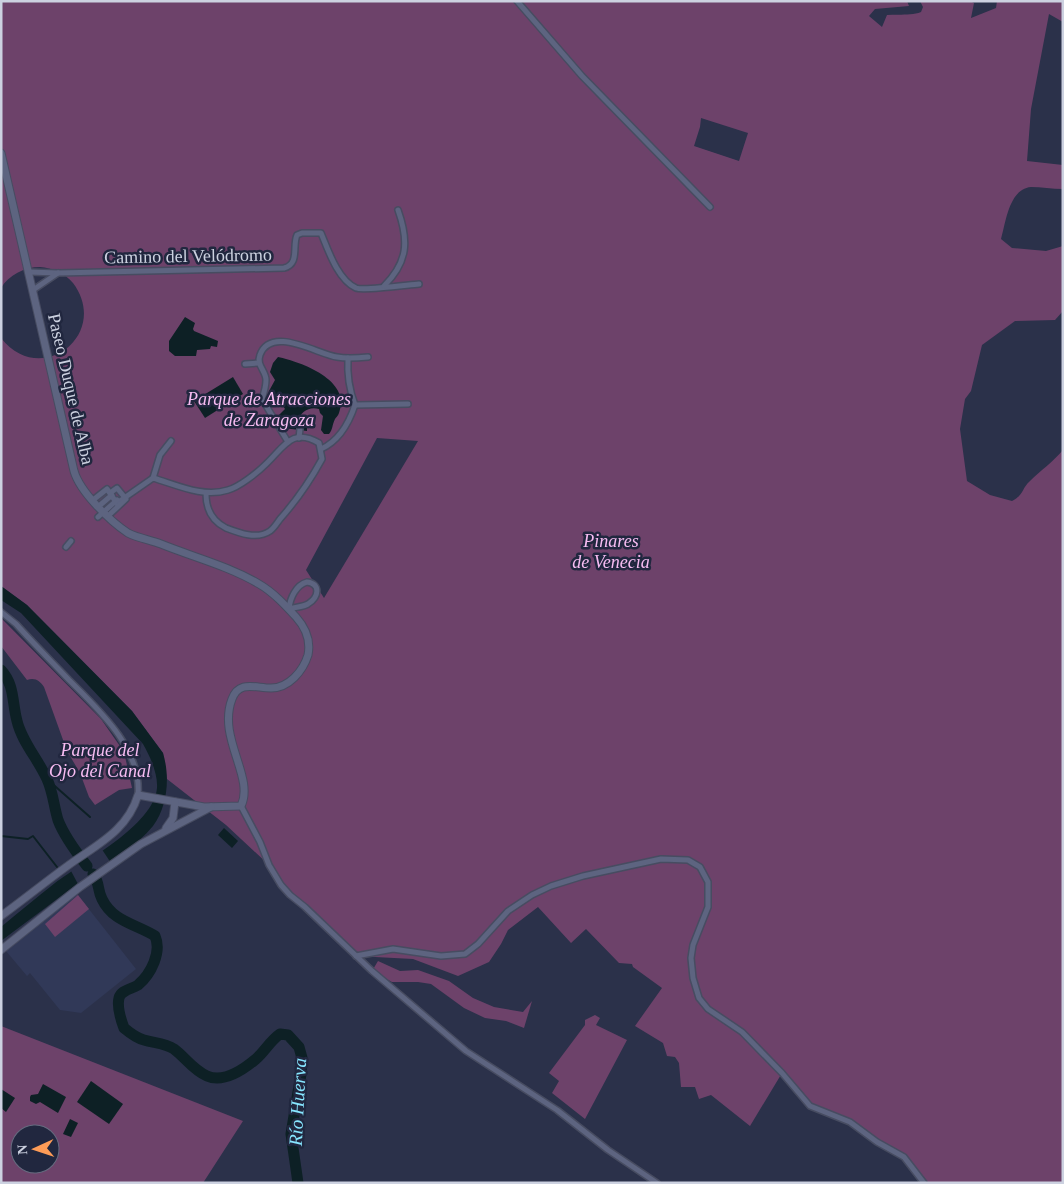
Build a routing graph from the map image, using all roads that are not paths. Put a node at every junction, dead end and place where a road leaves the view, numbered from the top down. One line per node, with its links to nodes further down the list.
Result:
1 (517, 1): 3 (street)
2 (1, 154): 5 (street, Paseo Duque de Alba)
3 (710, 207)
4 (398, 210): 8 (street)
5 (29, 272): 6 (street, Camino del Velódromo); 9 (street, Paseo Duque de Alba)
6 (58, 273): 8 (street, Camino del Velódromo); 9 (street)
7 (419, 284): 8 (street)
8 (384, 286)
9 (33, 290): 25 (street, Paseo Duque de Alba)
10 (368, 357): 11 (street)
11 (348, 358): 12 (street); 15 (street)
12 (259, 363): 13 (street); 19 (street)
13 (245, 364)
14 (408, 404): 15 (street)
15 (355, 405): 20 (street)
16 (300, 429): 17 (street)
17 (299, 438): 19 (street); 20 (street)
18 (172, 442): 21 (street)
19 (288, 442): 23 (street)
20 (321, 449): 23 (street)
21 (153, 478): 22 (street); 23 (street)
22 (121, 493): 24 (street); 24 (street)
23 (206, 494)
24 (114, 498): 25 (street); 26 (street); 26 (street)
25 (93, 500): 26 (street, Paseo Duque de Alba)
26 (104, 511): 27 (street); 31 (street, Paseo Duque de Alba)
27 (98, 517)
28 (71, 541): 29 (street)
29 (66, 546)
30 (291, 597): 31 (street); 32 (street); 32 (street)
31 (279, 600): 32 (street, Paseo Duque de Alba)
32 (289, 609): 36 (street, Paseo Duque de Alba)
33 (1, 612): 34 (street)
34 (138, 795): 35 (street); 39 (street)
35 (172, 801): 37 (street); 38 (street)
36 (241, 806): 37 (street); 41 (street)
37 (211, 807): 38 (street)
38 (160, 834): 40 (street)
39 (1, 916)
40 (1, 950)
41 (356, 956): 42 (street); 43 (street)
42 (657, 1183)
43 (924, 1183)

